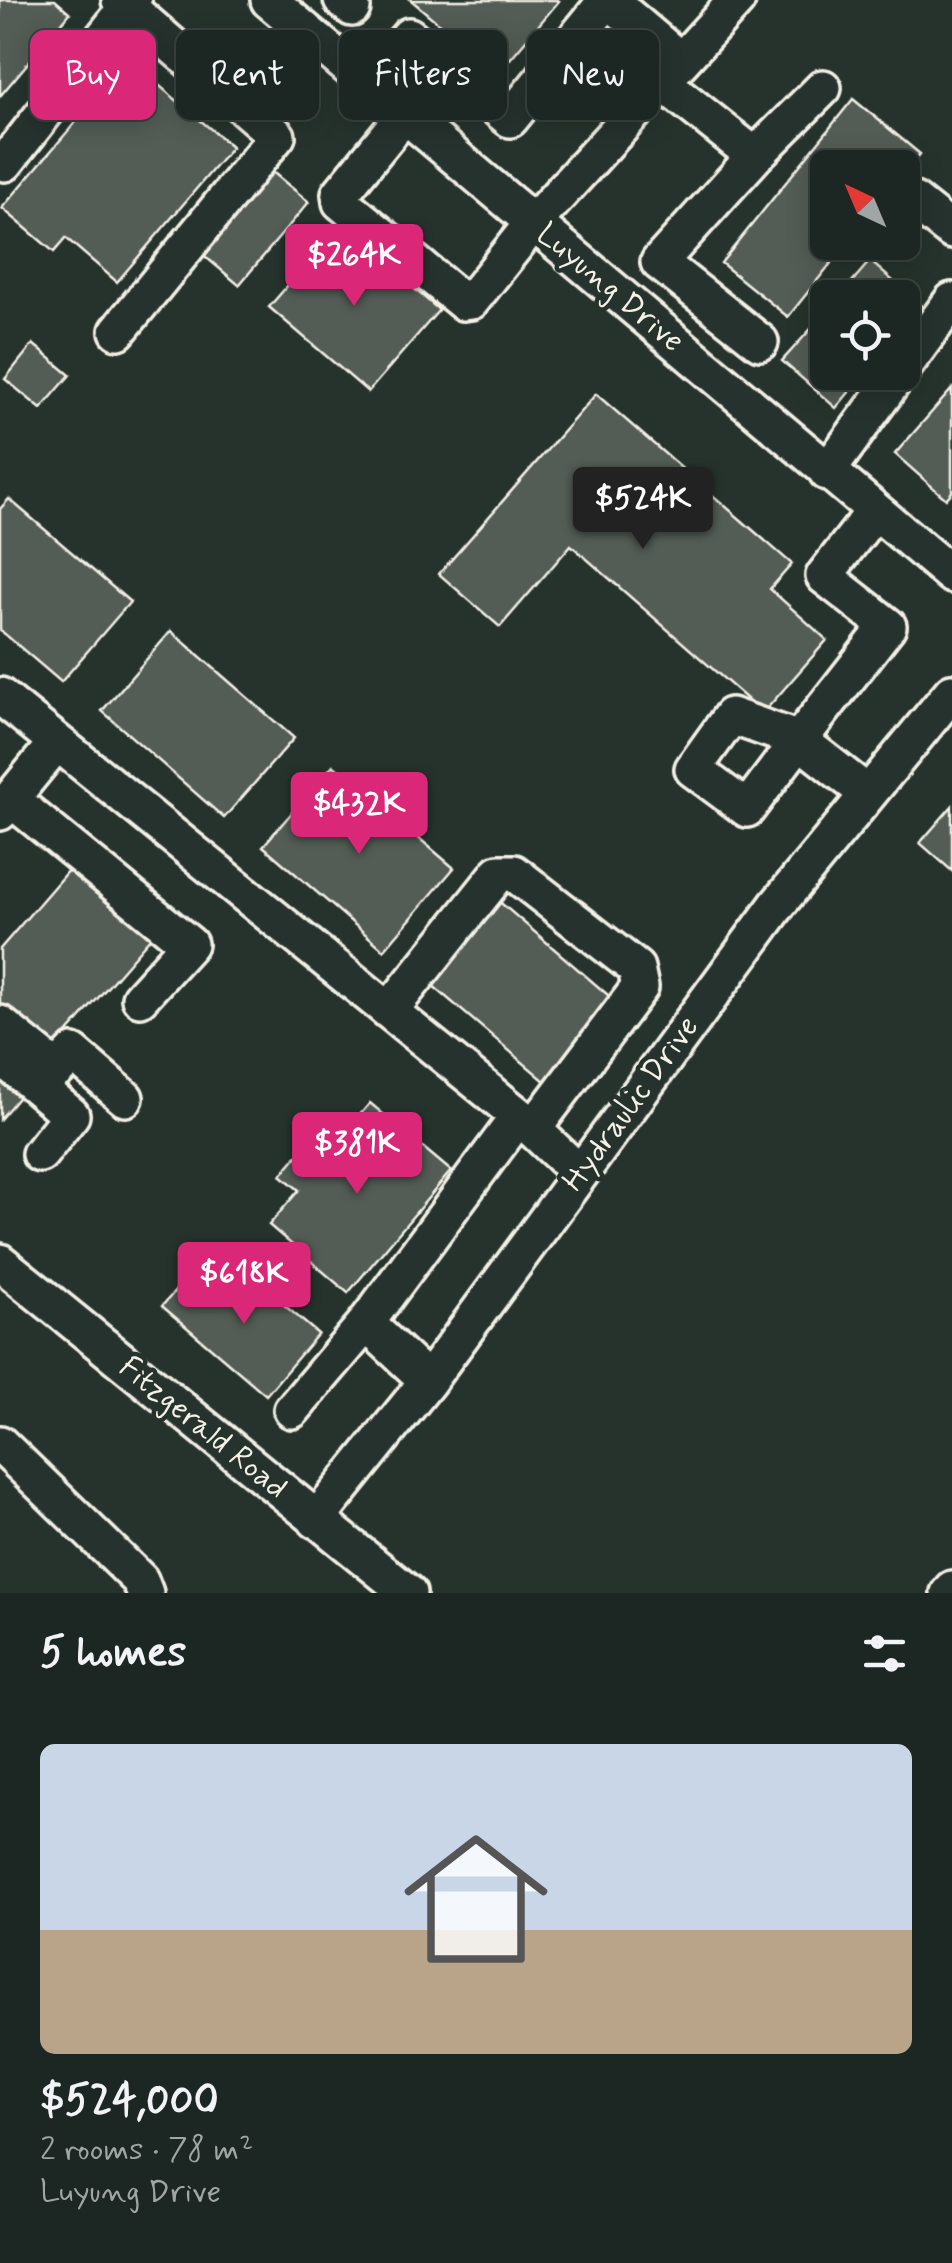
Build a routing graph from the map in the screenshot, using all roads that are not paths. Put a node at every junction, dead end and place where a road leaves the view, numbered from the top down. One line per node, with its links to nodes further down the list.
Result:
1 (269, 0): 5 (street, Luyung Drive)
2 (608, 0): 6 (street); 8 (street)
3 (737, 0): 6 (street)
4 (127, 2): 12 (street); 17 (street)
5 (339, 59)
6 (672, 72): 11 (street); 14 (street)
7 (823, 88): 11 (street)
8 (507, 117)
9 (400, 120): 14 (street)
10 (412, 120): 14 (street, Luyung Drive)
11 (755, 156): 18 (street)
12 (5, 163)
13 (920, 206): 15 (street)
14 (532, 223): 21 (street, Luyung Drive)
15 (952, 231)
16 (952, 301): 19 (street)
17 (118, 330)
18 (760, 342)
19 (920, 345)
20 (887, 390): 21 (street)
21 (827, 472): 22 (street, Luyung Drive)
22 (874, 512): 23 (street, Luyung Drive); 27 (street)
23 (952, 575)
24 (952, 692): 27 (street, Hydraulic Drive)
25 (0, 696): 26 (street)
26 (57, 742): 28 (street); 30 (street)
27 (868, 794): 36 (street, Hydraulic Drive)
28 (6, 805): 29 (street)
29 (140, 998)
30 (389, 1011): 34 (street); 34 (street)
31 (0, 1024): 33 (street)
32 (0, 1056): 35 (street)
33 (125, 1098)
34 (526, 1123): 36 (street); 38 (street)
35 (40, 1154)
36 (580, 1173): 39 (street, Hydraulic Drive)
37 (0, 1262): 42 (street, Fitzgerald Road)
38 (366, 1323): 39 (street); 40 (street)
39 (428, 1381): 42 (street, Hydraulic Drive)
40 (292, 1410)
41 (0, 1444): 43 (street)
42 (316, 1520): 44 (street, Fitzgerald Road)
43 (145, 1593)
44 (408, 1593)

